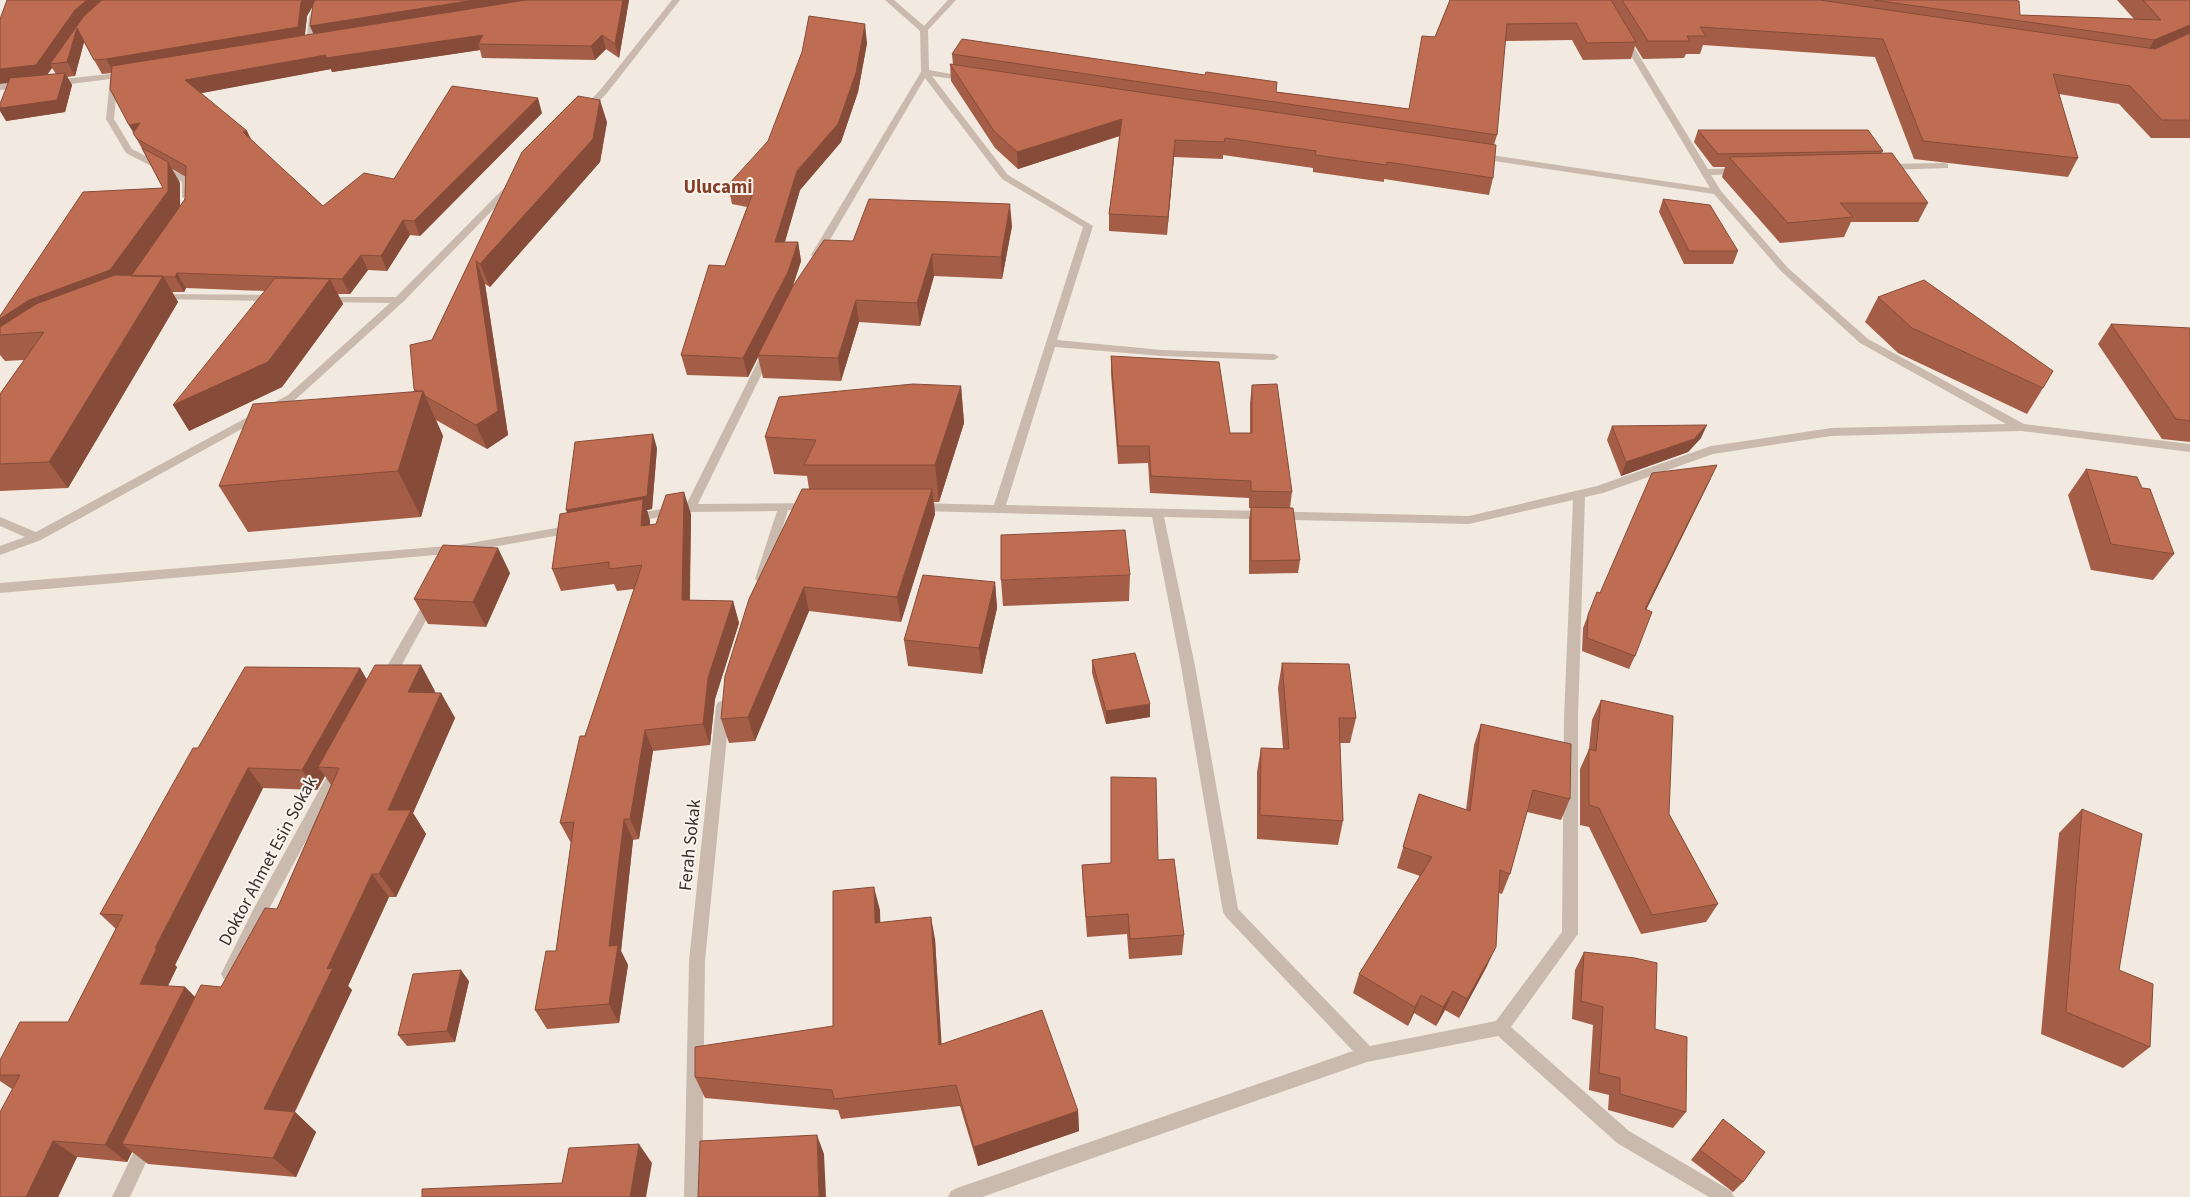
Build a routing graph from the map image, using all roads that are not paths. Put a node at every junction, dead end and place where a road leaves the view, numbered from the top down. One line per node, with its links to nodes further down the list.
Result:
1 (322, 0): 8 (street)
2 (676, 0): 17 (street)
3 (889, 0): 5 (street)
4 (952, 0): 5 (street)
5 (924, 30): 10 (street)
6 (1619, 30): 22 (street)
7 (320, 44): 8 (street)
8 (310, 45): 9 (street)
9 (300, 47)
10 (925, 72): 14 (street); 26 (street); 32 (street)
11 (134, 73): 13 (street)
12 (52, 76): 13 (street)
13 (114, 76): 25 (street)
14 (974, 80)
15 (28, 85): 16 (street)
16 (0, 87)
17 (577, 119)
18 (1463, 154): 24 (street)
19 (1945, 166): 20 (street)
20 (1875, 168)
21 (1745, 171): 22 (street)
22 (1705, 172): 24 (street)
23 (522, 175): 30 (street)
24 (1717, 192): 34 (street)
25 (187, 205)
26 (813, 260)
27 (149, 297): 28 (street)
28 (289, 298)
29 (309, 299): 30 (street)
30 (399, 300): 46 (street)
31 (774, 340): 40 (street)
32 (1051, 343): 33 (street); 41 (street)
33 (1274, 357)
34 (2021, 426): 35 (street); 36 (street)
35 (2190, 448)
36 (1579, 495): 42 (street); 57 (street)
37 (784, 506): 38 (street); 40 (street); 52 (street)
38 (823, 506)
39 (901, 507): 41 (street)
40 (690, 508): 43 (street)
41 (999, 508): 42 (street)
42 (1157, 512): 58 (street)
43 (623, 520)
44 (0, 521): 46 (street)
45 (584, 527): 47 (street)
46 (37, 537): 48 (street)
47 (459, 549): 49 (street); 51 (street)
48 (0, 551)
49 (450, 566)
50 (440, 584): 53 (street)
51 (0, 588)
52 (758, 589)
53 (382, 688)
54 (727, 691): 61 (street, Ferah Sokak)
55 (344, 758): 56 (street, Doktor Ahmet Esin Sokak)
56 (224, 986)
57 (1501, 1028): 58 (street); 63 (street)
58 (1367, 1054): 62 (street)
59 (155, 1127): 60 (street)
60 (121, 1197)
61 (693, 1197)
62 (957, 1197)
63 (1726, 1197)

